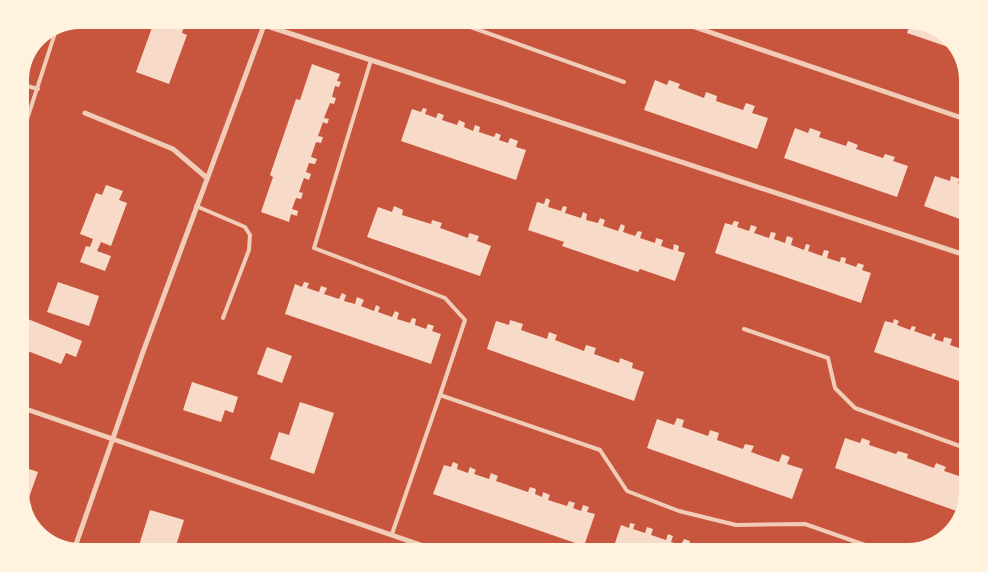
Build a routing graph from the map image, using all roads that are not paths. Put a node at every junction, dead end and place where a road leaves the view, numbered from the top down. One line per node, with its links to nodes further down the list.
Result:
1 (262, 29): 13 (street)
2 (285, 29): 6 (street)
3 (476, 29): 7 (lane)
4 (700, 29): 12 (street)
5 (54, 36): 9 (lane)
6 (371, 60): 15 (street); 18 (lane)
7 (624, 82)
8 (29, 86): 9 (lane)
9 (38, 89): 11 (lane)
10 (85, 114): 13 (street)
11 (29, 115)
12 (959, 117)
13 (207, 178): 14 (street)
14 (196, 206): 16 (lane); 20 (street)
15 (959, 253)
16 (223, 318)
17 (744, 329): 21 (lane)
18 (440, 395): 22 (lane); 25 (lane)
19 (29, 410): 20 (street)
20 (113, 438): 22 (street); 23 (street)
21 (959, 446)
22 (392, 534): 24 (street)
23 (76, 543)
24 (416, 543)
25 (860, 543)

